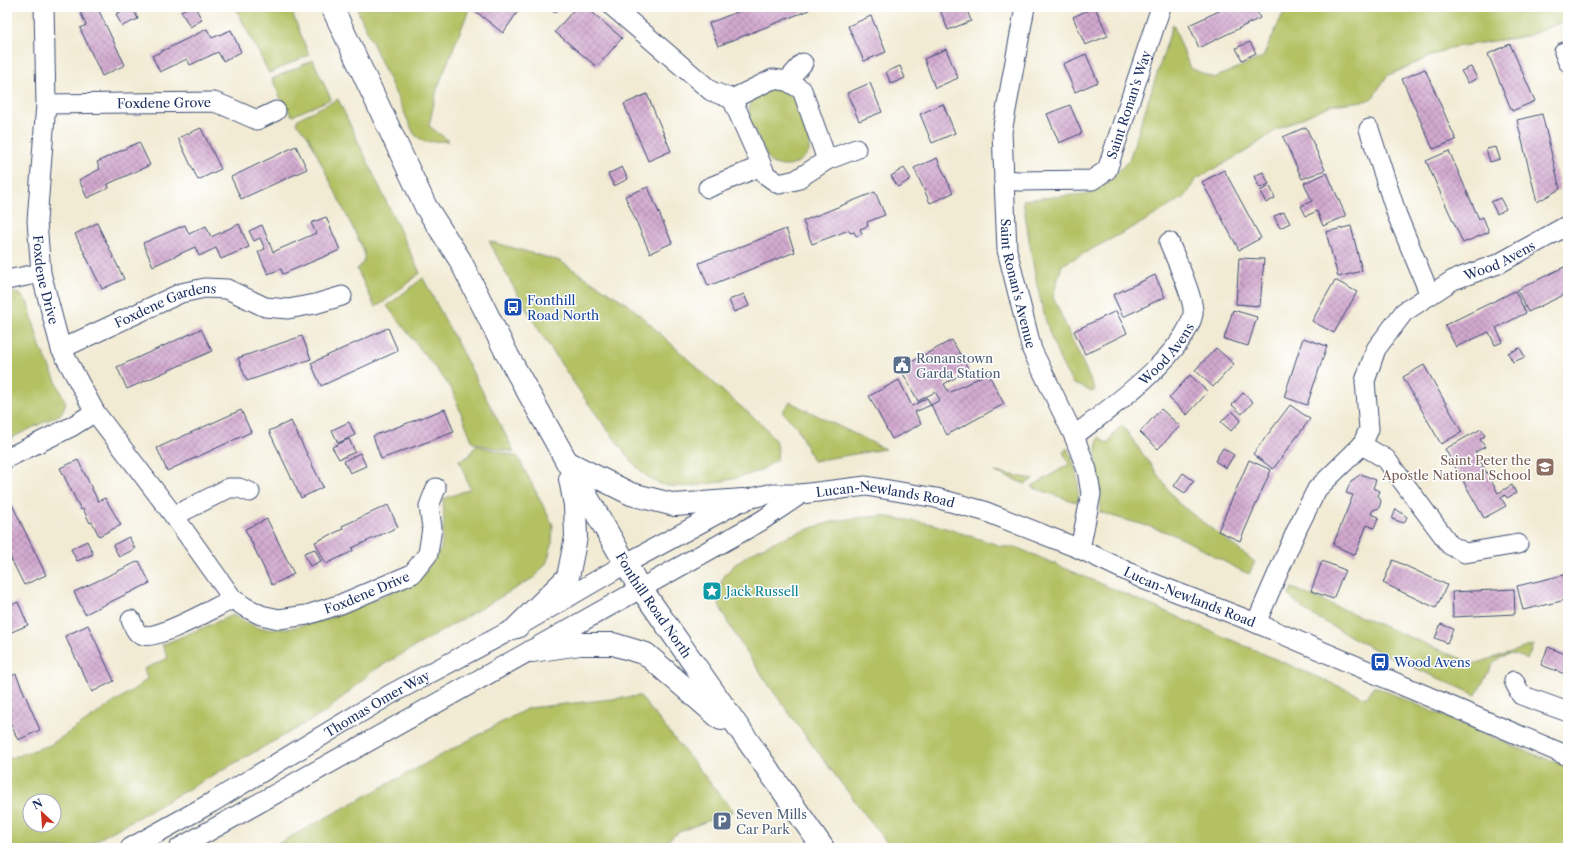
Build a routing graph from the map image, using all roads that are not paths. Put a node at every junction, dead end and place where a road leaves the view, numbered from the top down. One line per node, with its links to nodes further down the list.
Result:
1 (44, 7): 9 (street, Foxdene Drive)
2 (332, 7): 28 (main road, Fonthill Road North)
3 (613, 7): 8 (street)
4 (1026, 7): 15 (street, Saint Ronan's Avenue)
5 (1160, 7): 15 (street, Saint Ronan's Way)
6 (803, 63): 7 (street)
7 (787, 81): 8 (street); 13 (street)
8 (732, 99): 14 (street)
9 (46, 104): 10 (street, Foxdene Grove); 19 (street, Foxdene Drive)
10 (276, 111)
11 (1369, 129): 21 (street)
12 (856, 149): 13 (street)
13 (827, 160): 14 (street)
14 (761, 166): 16 (street)
15 (1004, 180): 25 (street, Saint Ronan's Avenue)
16 (708, 188)
17 (1568, 225): 21 (street, Wood Avens)
18 (1169, 242): 25 (street, Wood Avens)
19 (41, 273): 20 (street); 23 (street, Foxdene Drive)
20 (7, 280)
21 (1430, 295): 26 (street, Wood Avens)
22 (342, 296): 23 (street, Foxdene Gardens)
23 (62, 349): 24 (street, Foxdene Drive)
24 (95, 412): 27 (street); 33 (street, Foxdene Drive)
25 (1074, 436): 35 (street, Saint Ronan's Avenue)
26 (1362, 445): 34 (street); 40 (street, Wood Avens)
27 (7, 458)
28 (567, 462): 32 (main road); 36 (main road, Fonthill Road North); 41 (main road)
29 (436, 488): 38 (street, Foxdene Drive)
30 (250, 492): 33 (street)
31 (801, 494): 32 (street, Lucan-Newlands Road); 35 (street, Lucan-Newlands Road); 37 (street, Lucan-Newlands Road)
32 (743, 500): 36 (street, Lucan-Newlands Road)
33 (174, 516): 38 (street, Foxdene Drive)
34 (1518, 544)
35 (1080, 549): 40 (street, Lucan-Newlands Road)
36 (625, 564): 37 (main road, Fonthill Road North); 41 (street, Thomas Omer Way)
37 (641, 588): 42 (street); 45 (main road, Fonthill Road North)
38 (233, 599): 39 (street)
39 (131, 620)
40 (1256, 623): 46 (street, Lucan-Newlands Road)
41 (517, 627): 47 (street, Thomas Omer Way)
42 (532, 651): 45 (main road); 48 (street)
43 (1514, 681): 44 (street)
44 (1568, 712)
45 (753, 748): 49 (main road, Fonthill Road North)
46 (1568, 756)
47 (130, 848)
48 (179, 848)
49 (823, 848)

